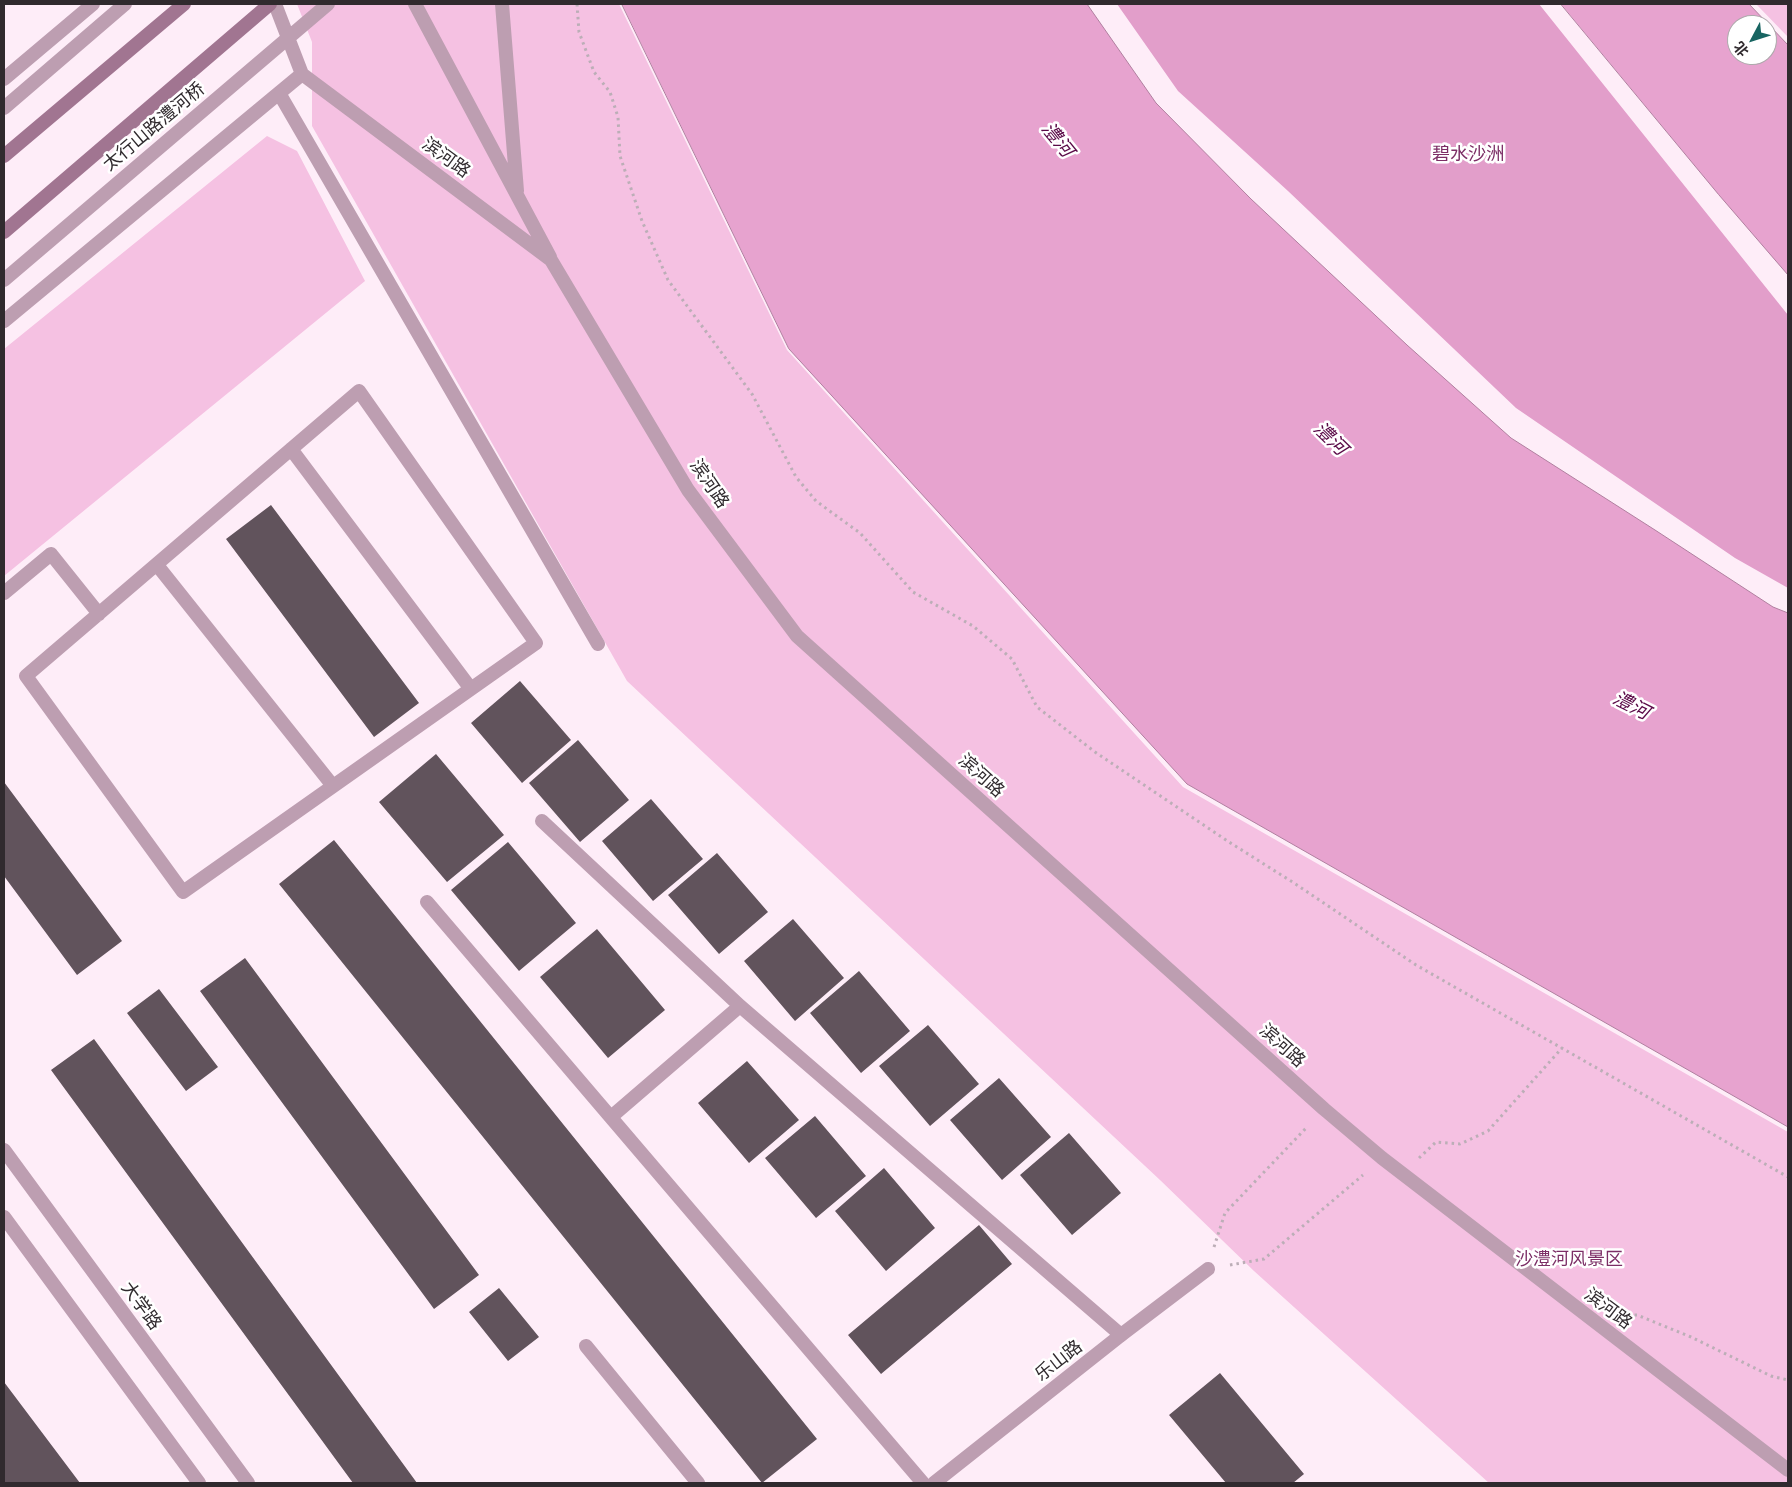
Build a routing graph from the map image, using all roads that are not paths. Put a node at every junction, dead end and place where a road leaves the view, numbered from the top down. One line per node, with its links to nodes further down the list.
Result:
1 (93, 4): 10 (street)
2 (125, 4): 12 (street)
3 (184, 4): 13 (main road)
4 (270, 4): 15 (main road, 太行山路澧河桥)
5 (276, 4): 9 (street)
6 (328, 4): 17 (street, 太行山路澧河桥)
7 (415, 4): 14 (street)
8 (502, 4): 14 (street)
9 (302, 74): 11 (street); 16 (street, 滨河路)
10 (4, 79)
11 (279, 93): 18 (street); 23 (street)
12 (4, 108)
13 (4, 156)
14 (518, 197): 16 (street)
15 (4, 232)
16 (551, 260): 35 (street, 滨河路)
17 (4, 280)
18 (4, 321)
19 (292, 449): 20 (street); 24 (street); 24 (street)
20 (157, 565): 22 (street); 25 (street)
21 (4, 594): 22 (street)
22 (99, 614): 25 (street)
23 (598, 644)
24 (471, 689): 25 (street)
25 (333, 786)
26 (542, 821): 28 (street)
27 (427, 902): 29 (street)
28 (740, 1006): 29 (street); 33 (street)
29 (611, 1117): 39 (street)
30 (4, 1150): 37 (street, 大学路)
31 (4, 1217): 36 (street)
32 (1208, 1270): 33 (street, 乐山路)
33 (1121, 1335): 40 (street, 乐山路)
34 (586, 1346): 38 (street)
35 (1788, 1470)
36 (199, 1483)
37 (248, 1483)
38 (698, 1483)
39 (923, 1483)
40 (934, 1483)

